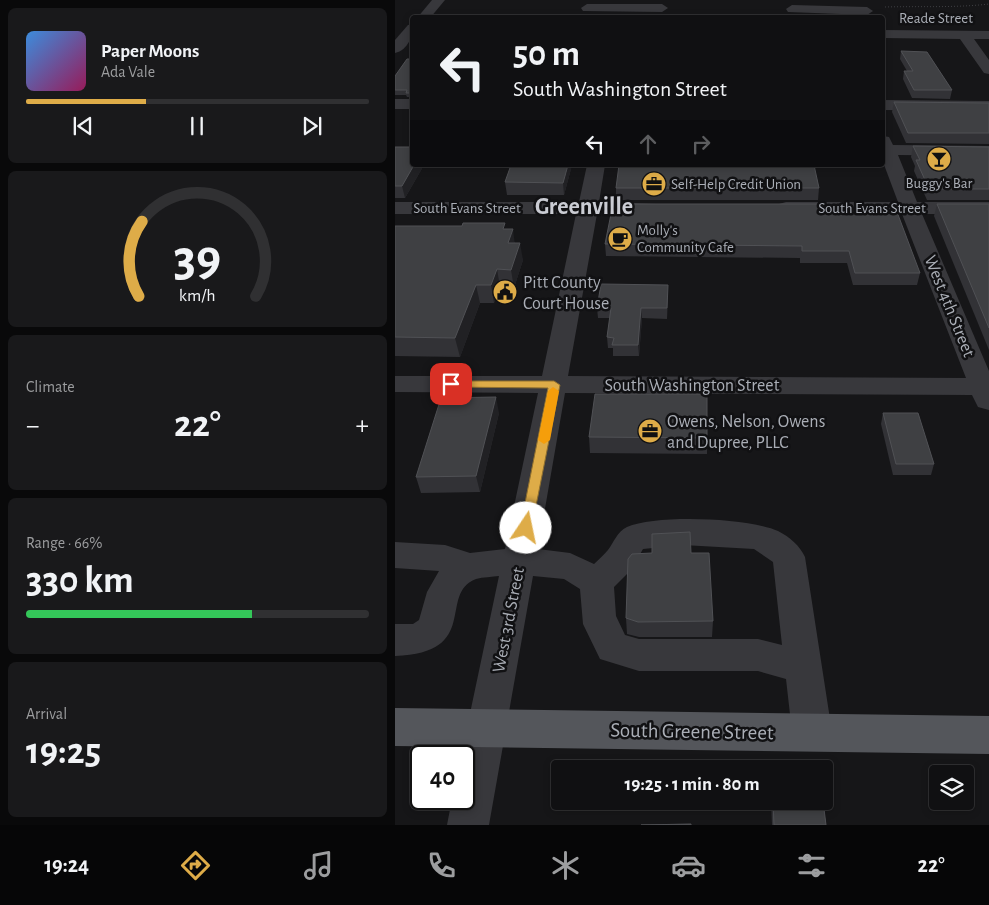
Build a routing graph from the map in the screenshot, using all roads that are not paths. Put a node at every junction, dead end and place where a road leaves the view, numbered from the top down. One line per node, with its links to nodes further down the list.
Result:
1 (439, 0): 8 (street)
2 (587, 8): 4 (street)
3 (662, 8): 4 (street)
4 (626, 9)
5 (792, 9): 6 (street)
6 (835, 9): 7 (street)
7 (867, 11)
8 (426, 15)
9 (410, 30): 11 (street)
10 (410, 31): 15 (street)
11 (395, 32)
12 (885, 34): 13 (street, Reade Street)
13 (964, 35): 14 (street, Reade Street); 16 (street)
14 (989, 35)
15 (395, 49)
16 (989, 70)
17 (395, 104): 18 (street)
18 (410, 104)
19 (885, 105): 20 (street)
20 (989, 106)
21 (903, 136): 22 (street)
22 (885, 142)
23 (885, 142): 25 (street)
24 (885, 144): 31 (street, West 4th Street)
25 (989, 151)
26 (596, 167): 28 (street, West 3rd Street)
27 (395, 208): 28 (street, South Evans Street)
28 (588, 208): 29 (street, South Evans Street); 34 (street, West 3rd Street)
29 (669, 208)
30 (766, 208): 31 (street, South Evans Street)
31 (911, 208): 32 (street, South Evans Street); 35 (street, West 4th Street)
32 (989, 208)
33 (395, 384): 34 (street, South Washington Street)
34 (554, 385): 35 (street, South Washington Street); 37 (street, West 3rd Street)
35 (987, 393)
36 (395, 555): 38 (street)
37 (519, 561): 38 (street); 39 (street); 43 (street, West 3rd Street)
38 (470, 566): 40 (street)
39 (597, 582): 41 (street); 41 (street)
40 (395, 640)
41 (805, 667): 44 (street)
42 (395, 727): 43 (main road, South Greene Street)
43 (487, 728): 44 (main road, South Greene Street); 46 (street, West 3rd Street)
44 (812, 732): 45 (main road, South Greene Street)
45 (989, 735)
46 (468, 825)

